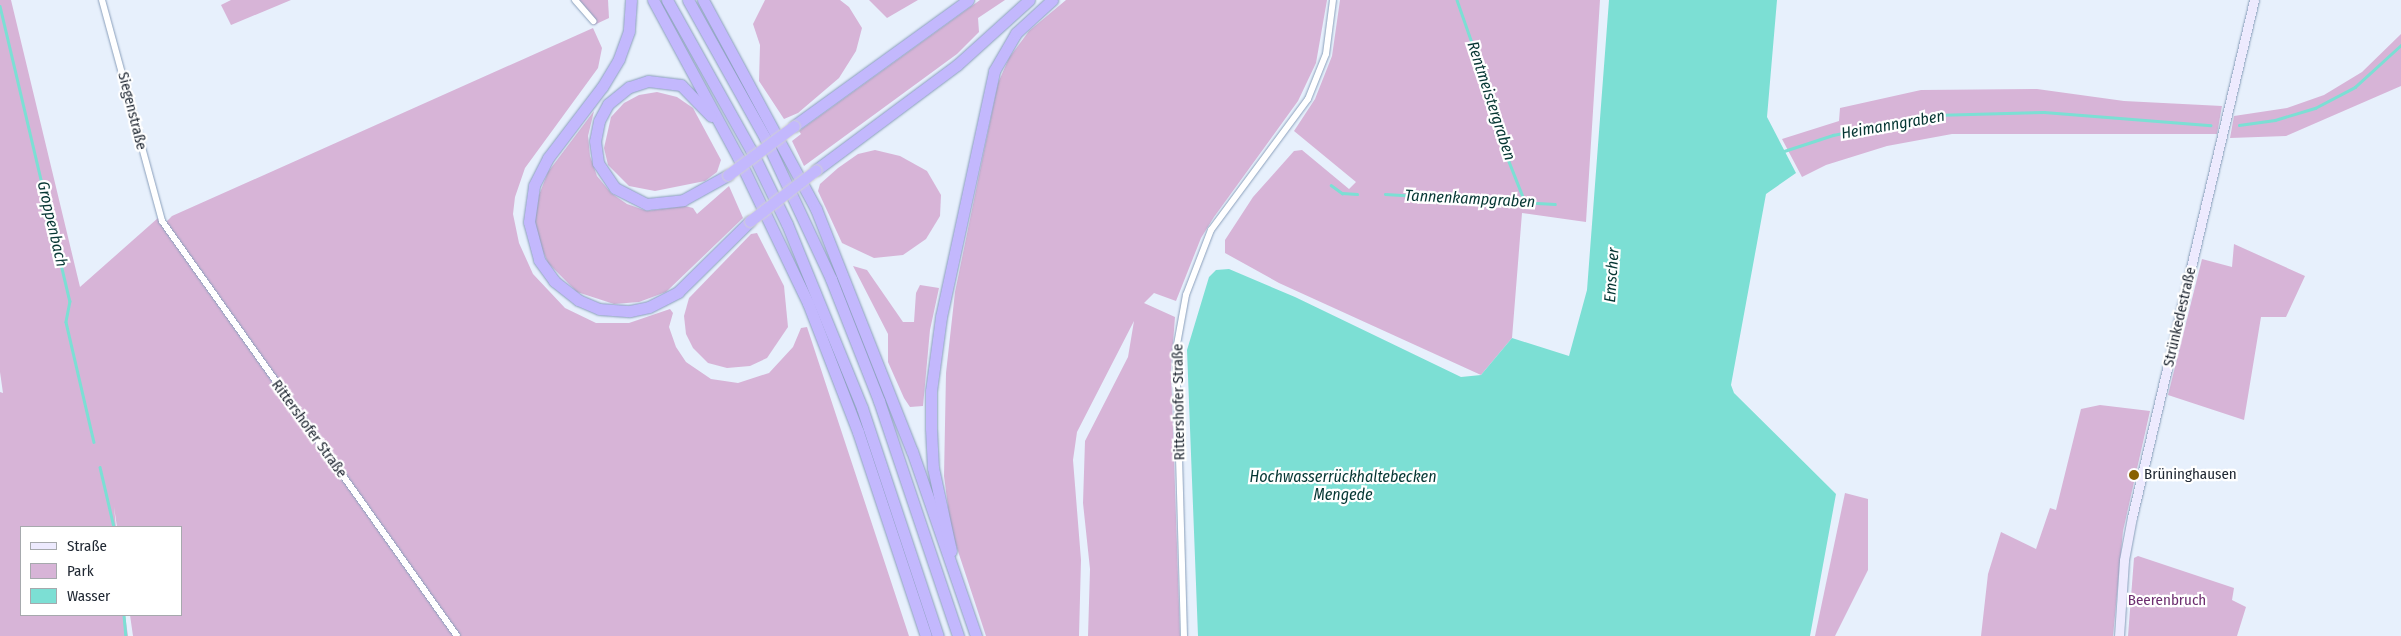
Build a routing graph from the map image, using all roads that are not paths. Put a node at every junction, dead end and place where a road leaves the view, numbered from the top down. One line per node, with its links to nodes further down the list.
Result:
1 (102, 0): 15 (street, Siegenstraße)
2 (575, 0): 13 (street)
3 (631, 0): 9 (highway, bridge)
4 (653, 0): 14 (highway)
5 (667, 0): 19 (highway)
6 (688, 0): 20 (highway)
7 (704, 0): 16 (highway)
8 (968, 0): 14 (highway, bridge)
9 (1029, 0)
10 (1052, 0): 16 (highway)
11 (1333, 0): 22 (street, Rittershofer Straße)
12 (2254, 0): 23 (main road, Strünkedestraße)
13 (593, 21)
14 (738, 157): 18 (highway)
15 (162, 221): 17 (street, Rittershofer Straße)
16 (954, 573): 21 (highway)
17 (457, 636)
18 (926, 636)
19 (938, 636)
20 (958, 636)
21 (976, 636)
22 (1184, 636)
23 (2118, 636)

